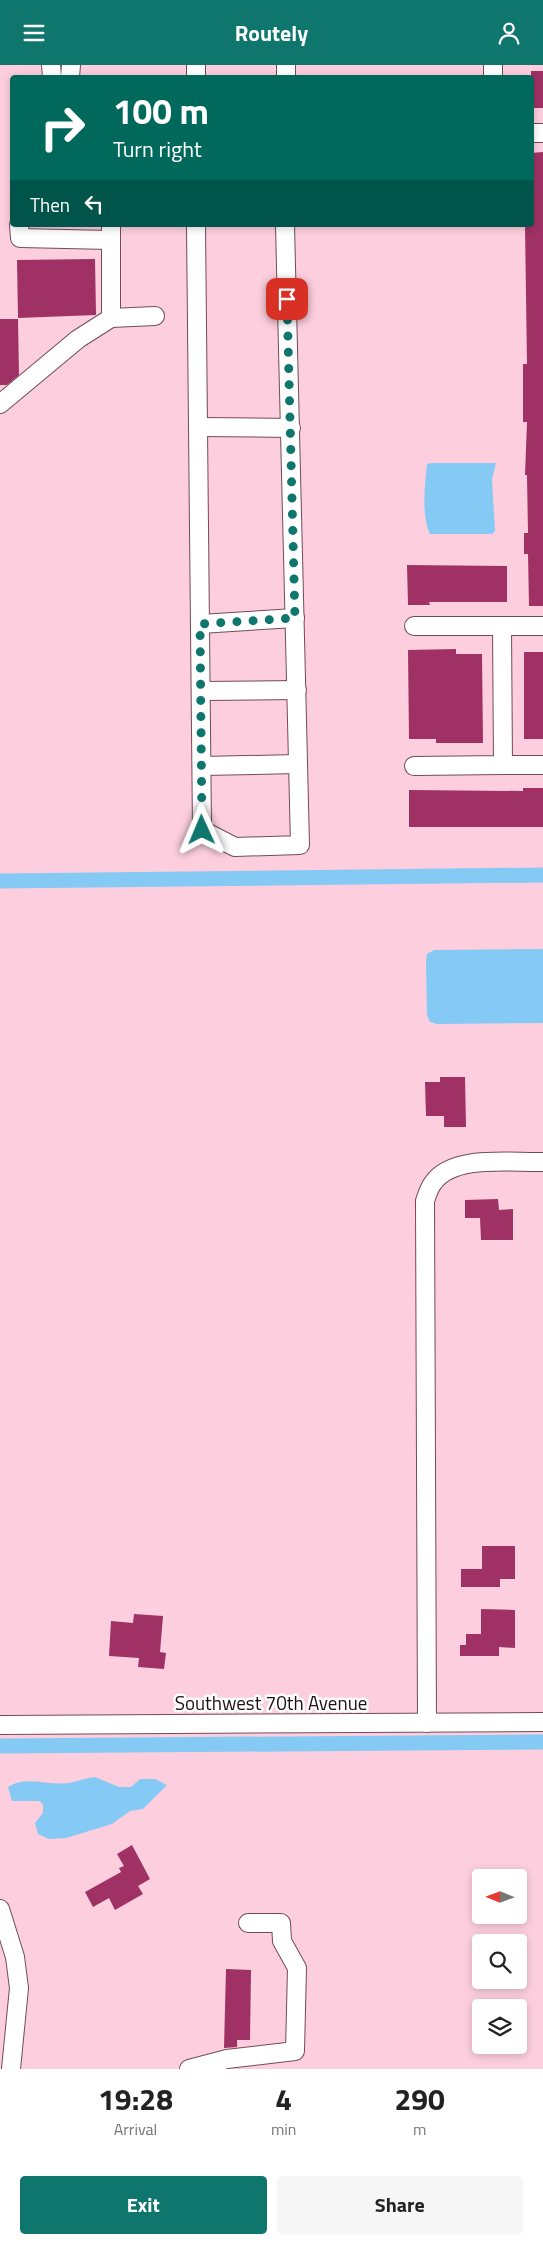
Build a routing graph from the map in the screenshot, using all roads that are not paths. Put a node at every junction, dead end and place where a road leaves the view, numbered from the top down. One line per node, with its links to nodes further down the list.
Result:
1 (19, 227): 4 (street)
2 (196, 227): 9 (street)
3 (285, 227): 10 (street)
4 (62, 231): 5 (street)
5 (110, 232): 7 (street)
6 (155, 316): 7 (street)
7 (112, 318): 8 (street)
8 (0, 404)
9 (198, 427): 10 (street); 12 (street)
10 (290, 428): 11 (street)
11 (295, 618): 12 (street); 16 (street)
12 (200, 624): 17 (street)
13 (502, 626): 14 (street); 15 (street); 19 (street)
14 (543, 626)
15 (414, 627)
16 (296, 690): 17 (street); 18 (street)
17 (201, 691): 21 (street)
18 (298, 764): 21 (street); 21 (street)
19 (503, 765): 20 (street); 22 (street)
20 (543, 765)
21 (202, 766)
22 (414, 766)
23 (543, 1162): 25 (street)
24 (543, 1722): 25 (street, Southwest 70th Avenue)
25 (427, 1723): 26 (street, Southwest 70th Avenue)
26 (0, 1725)
27 (0, 1909): 29 (street)
28 (248, 1923): 30 (street)
29 (11, 2069)
30 (189, 2069)

